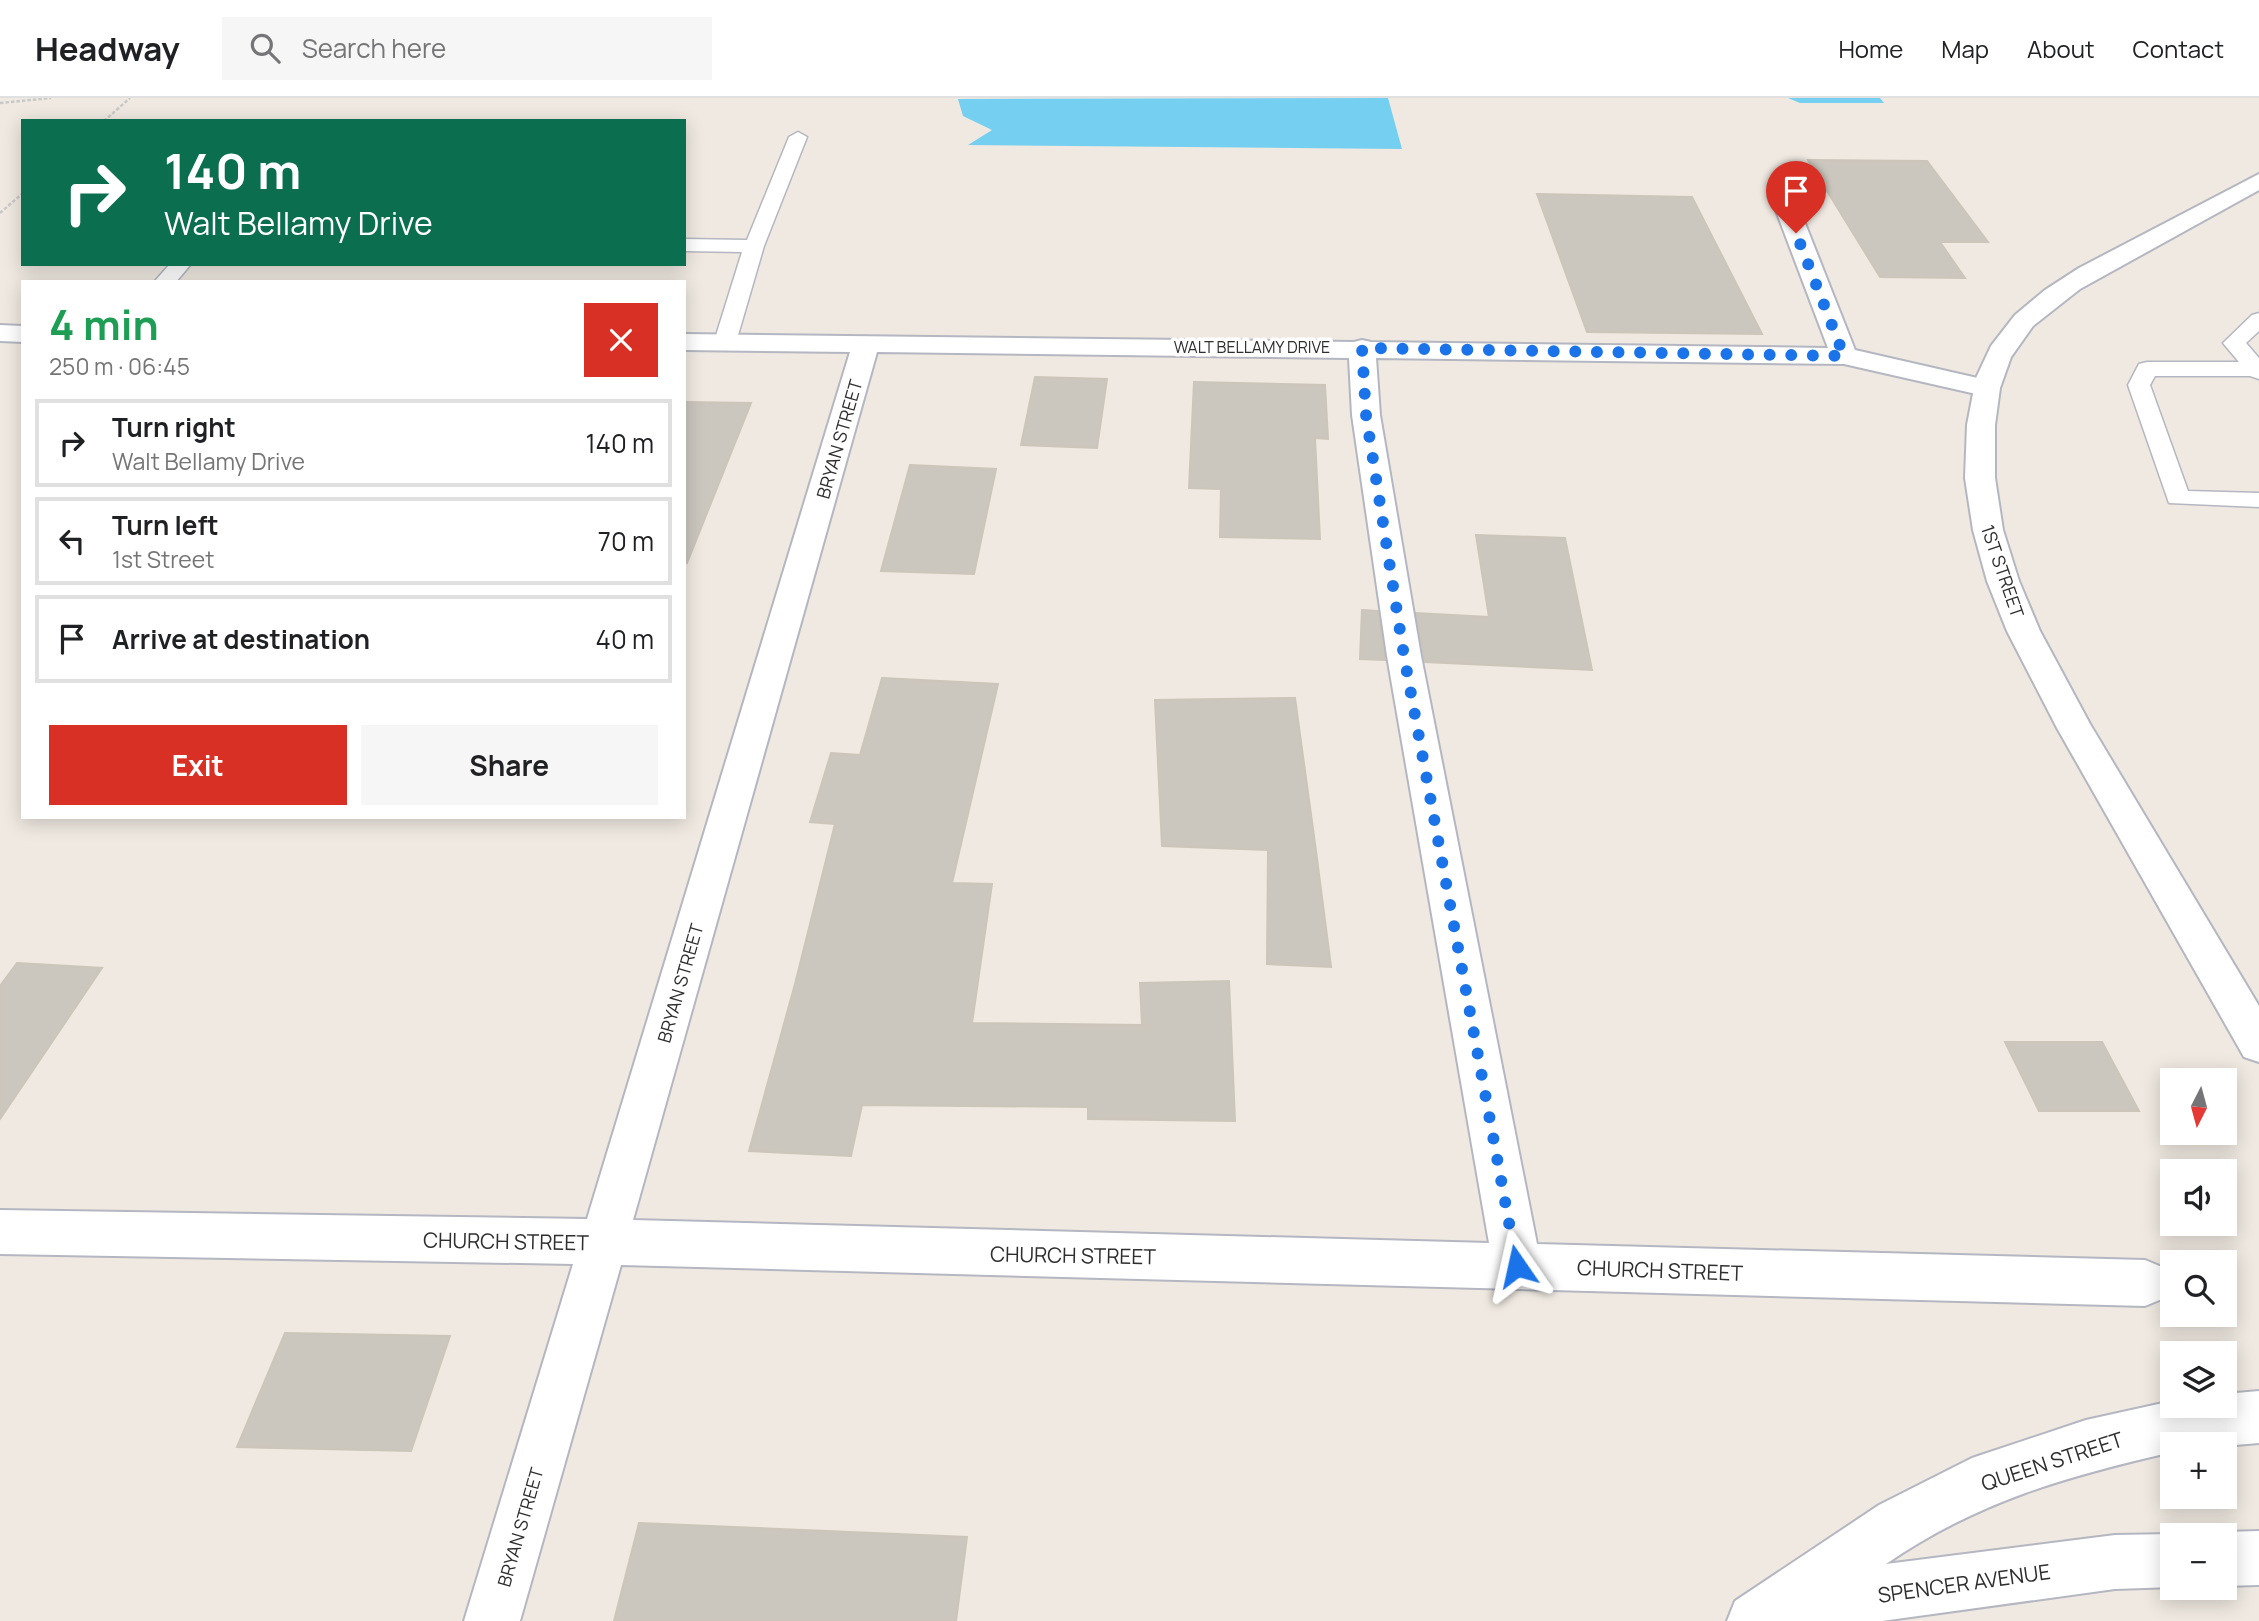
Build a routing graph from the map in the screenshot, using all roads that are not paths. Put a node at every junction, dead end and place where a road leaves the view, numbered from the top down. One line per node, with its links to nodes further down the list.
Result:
1 (798, 137): 5 (lane)
2 (2259, 181): 17 (street, 1ST STREET)
3 (1787, 208): 15 (street)
4 (686, 245): 5 (lane)
5 (754, 246): 12 (lane)
6 (179, 266): 7 (lane)
7 (166, 280)
8 (2259, 319): 16 (lane)
9 (0, 333): 10 (street)
10 (21, 334)
11 (686, 342): 12 (street, WALT BELLAMY DRIVE)
12 (725, 342): 13 (street, WALT BELLAMY DRIVE)
13 (866, 344): 14 (street, WALT BELLAMY DRIVE); 21 (street, BRYAN STREET)
14 (1362, 348): 15 (street, WALT BELLAMY DRIVE); 22 (street)
15 (1844, 356): 17 (street, WALT BELLAMY DRIVE)
16 (2258, 370): 18 (lane)
17 (1985, 388): 19 (street, 1ST STREET)
18 (2259, 500)
19 (2259, 1044)
20 (0, 1232): 21 (street, CHURCH STREET)
21 (604, 1242): 22 (street, CHURCH STREET); 28 (street, BRYAN STREET)
22 (1517, 1266): 23 (street, CHURCH STREET)
23 (2145, 1283)
24 (2259, 1417): 29 (street, QUEEN STREET)
25 (2259, 1558): 26 (street)
26 (2237, 1559)
27 (2160, 1561): 29 (street, SPENCER AVENUE)
28 (492, 1621)
29 (1757, 1621)

